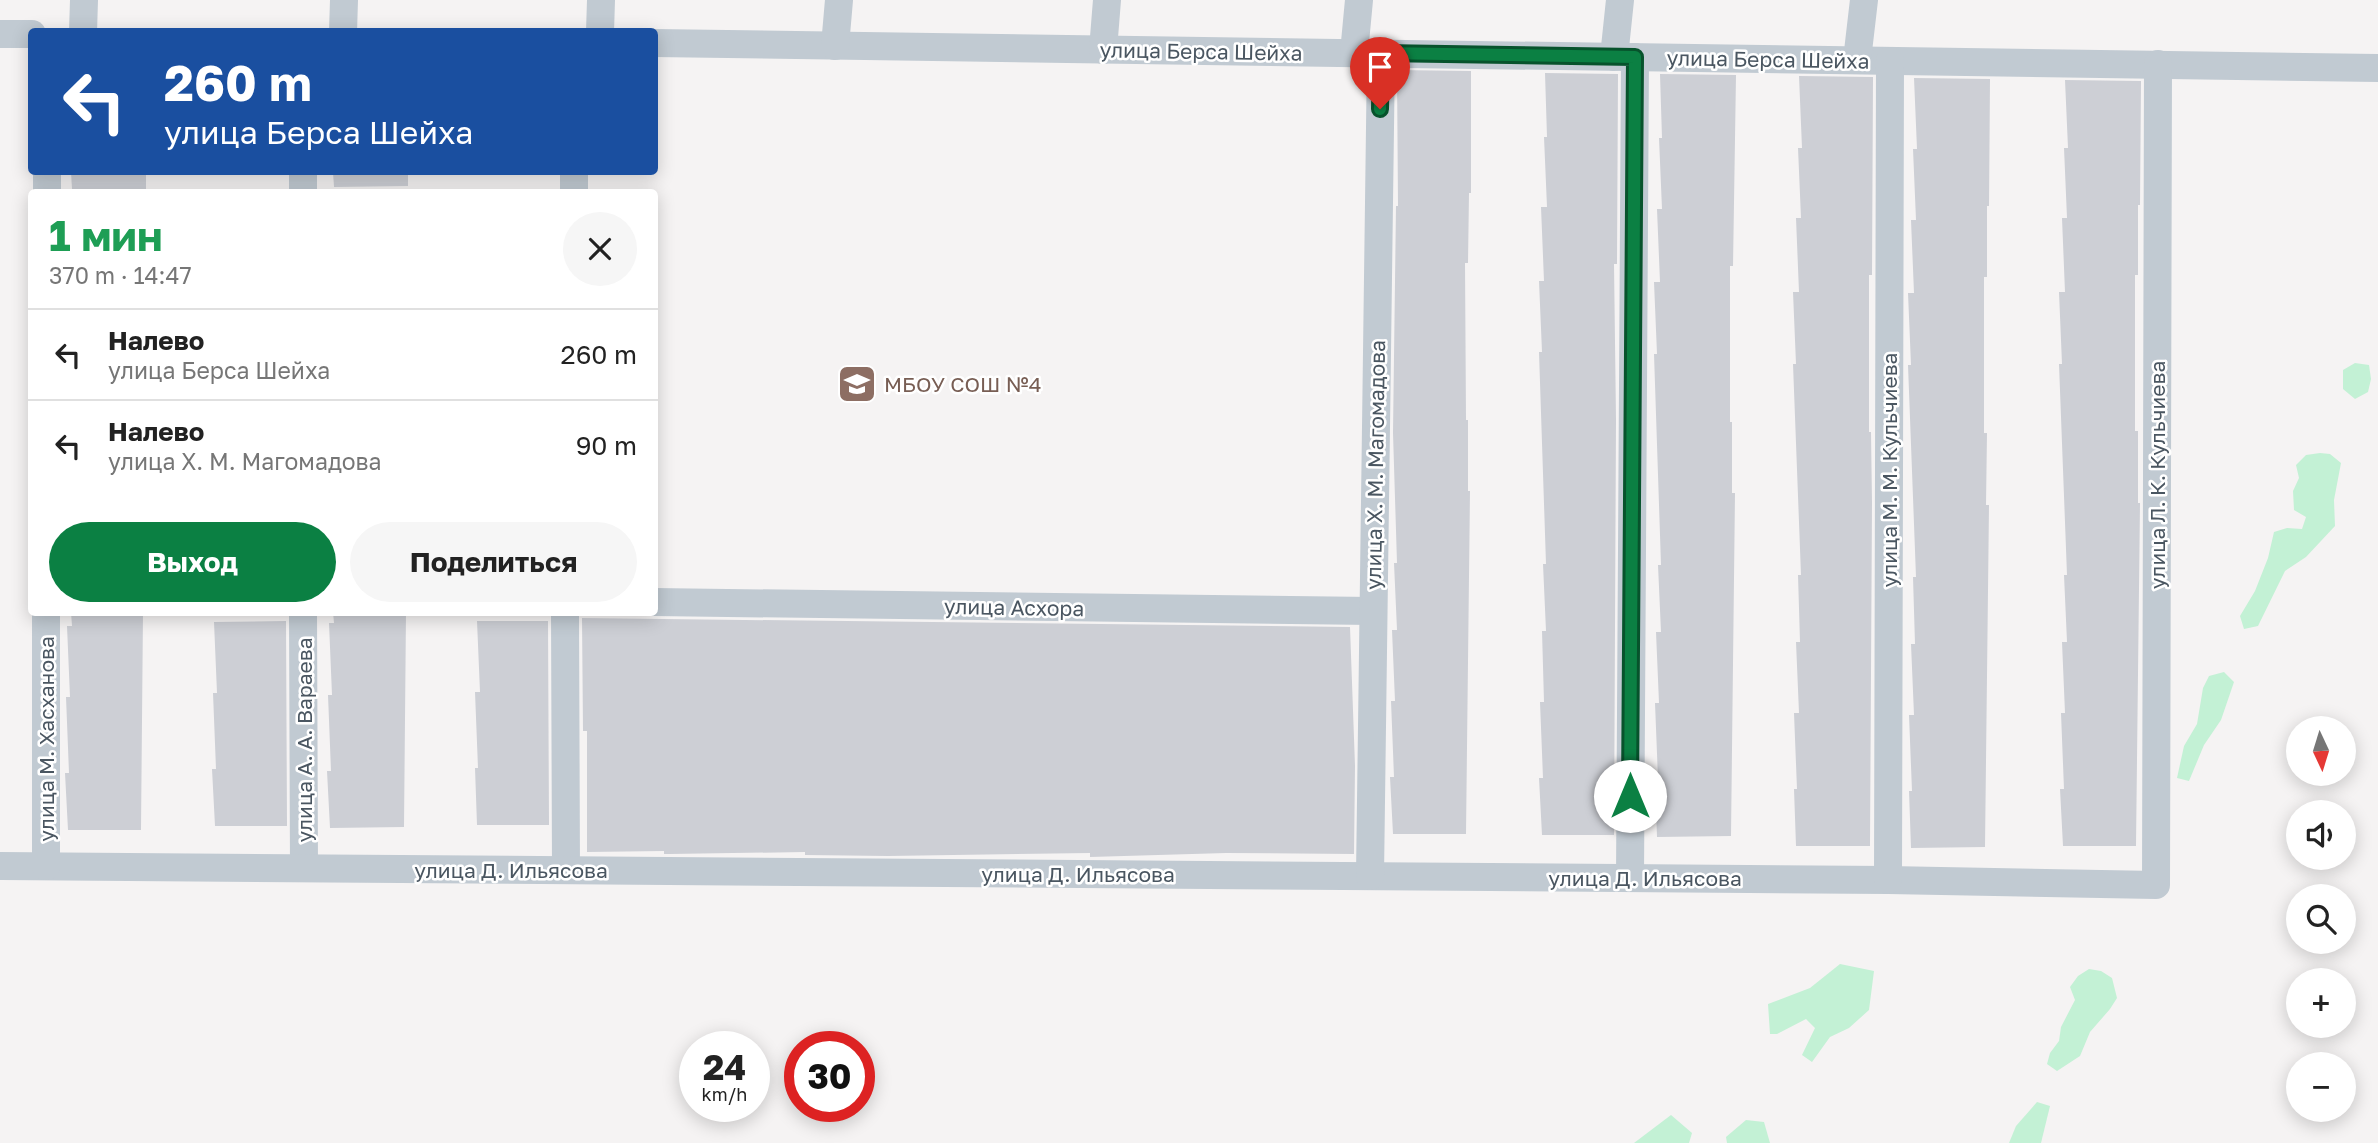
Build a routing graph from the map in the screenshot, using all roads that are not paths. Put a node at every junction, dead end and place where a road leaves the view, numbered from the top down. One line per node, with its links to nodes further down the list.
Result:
1 (84, 0): 9 (street)
2 (344, 0): 10 (street)
3 (601, 0): 11 (street)
4 (839, 0): 15 (street)
5 (1107, 0): 16 (street)
6 (1359, 0): 17 (street, улица Х. М. Магомадова)
7 (1620, 0): 18 (street)
8 (1864, 0): 19 (street)
9 (83, 28)
10 (343, 28)
11 (600, 28)
12 (0, 34): 13 (street)
13 (28, 34)
14 (658, 43): 15 (street, улица Берса Шейха)
15 (835, 46): 16 (street, улица Берса Шейха)
16 (1103, 50): 17 (street, улица Берса Шейха)
17 (1367, 53): 18 (street, улица Берса Шейха); 24 (street, улица Х. М. Магомадова)
18 (1625, 57): 19 (street, улица Берса Шейха); 33 (street)
19 (1857, 60): 20 (street, улица Берса Шейха)
20 (1890, 61): 21 (street, улица Берса Шейха); 34 (street, улица М. М. Кульчиева)
21 (2158, 64): 22 (street, улица Берса Шейха); 35 (street, улица Л. К. Кульчиева)
22 (2378, 68)
23 (658, 603): 24 (street, улица Асхора)
24 (1373, 611): 32 (street, улица Х. М. Магомадова)
25 (46, 616): 29 (street, улица М. Хасханова)
26 (303, 616): 30 (street, улица А. А. Вараева)
27 (565, 616): 31 (street)
28 (0, 866): 29 (street, улица Д. Ильясова)
29 (46, 866): 30 (street, улица Д. Ильясова)
30 (304, 868): 31 (street, улица Д. Ильясова)
31 (566, 870): 32 (street, улица Д. Ильясова)
32 (1370, 876): 33 (street, улица Д. Ильясова)
33 (1630, 878): 34 (street, улица Д. Ильясова)
34 (1888, 880): 35 (street, улица Д. Ильясова)
35 (2156, 885)

